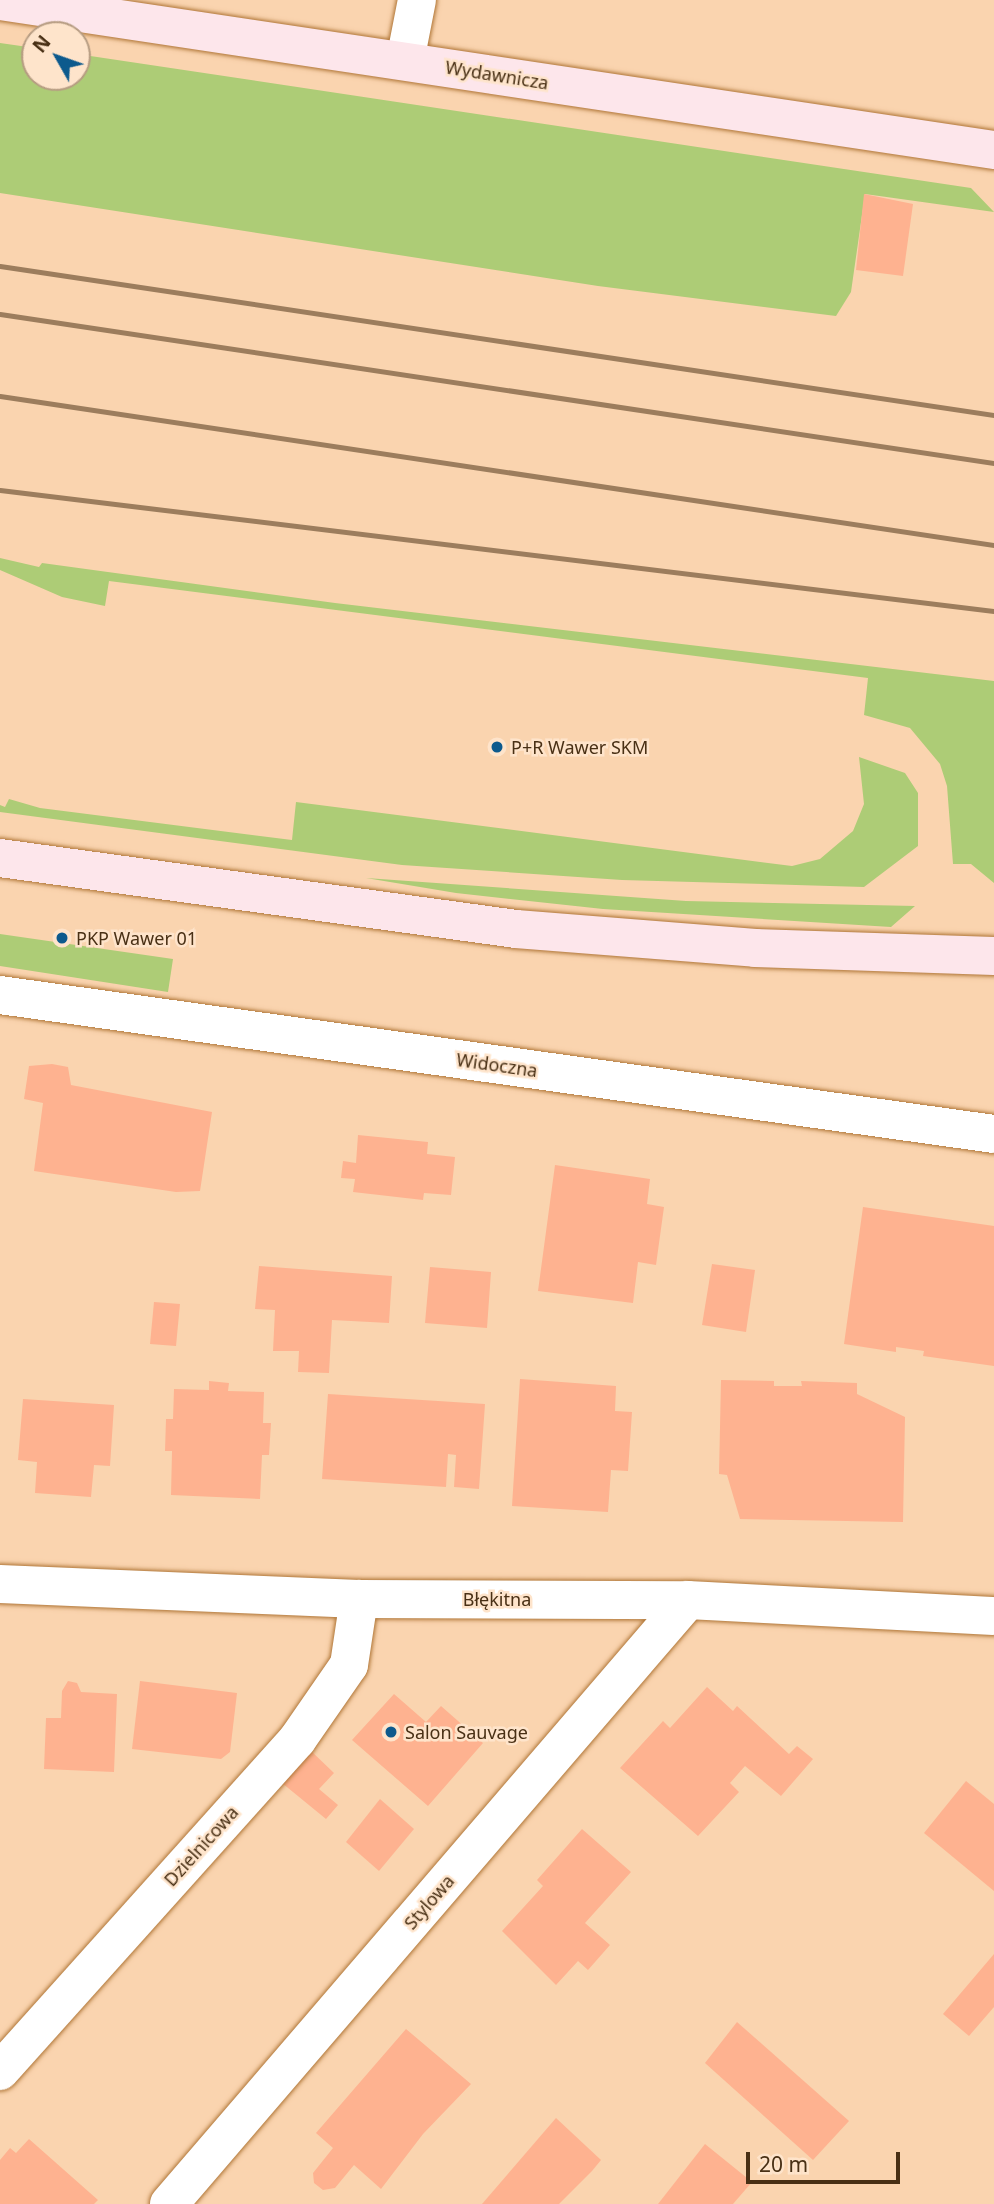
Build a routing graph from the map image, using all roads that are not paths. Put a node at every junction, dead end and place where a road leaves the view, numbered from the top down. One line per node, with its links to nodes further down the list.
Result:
1 (417, 0): 3 (street)
2 (0, 1): 3 (main road, Wydawnicza)
3 (405, 61): 4 (main road, Wydawnicza)
4 (994, 150)
5 (0, 858): 6 (main road)
6 (994, 956)
7 (0, 995): 8 (street, Widoczna)
8 (994, 1134)
9 (0, 1584): 10 (street, Błękitna)
10 (359, 1599): 11 (street, Błękitna); 13 (street, Dzielnicowa)
11 (688, 1600): 12 (street, Błękitna); 14 (street, Stylowa)
12 (994, 1616)
13 (0, 2071)
14 (169, 2204)

